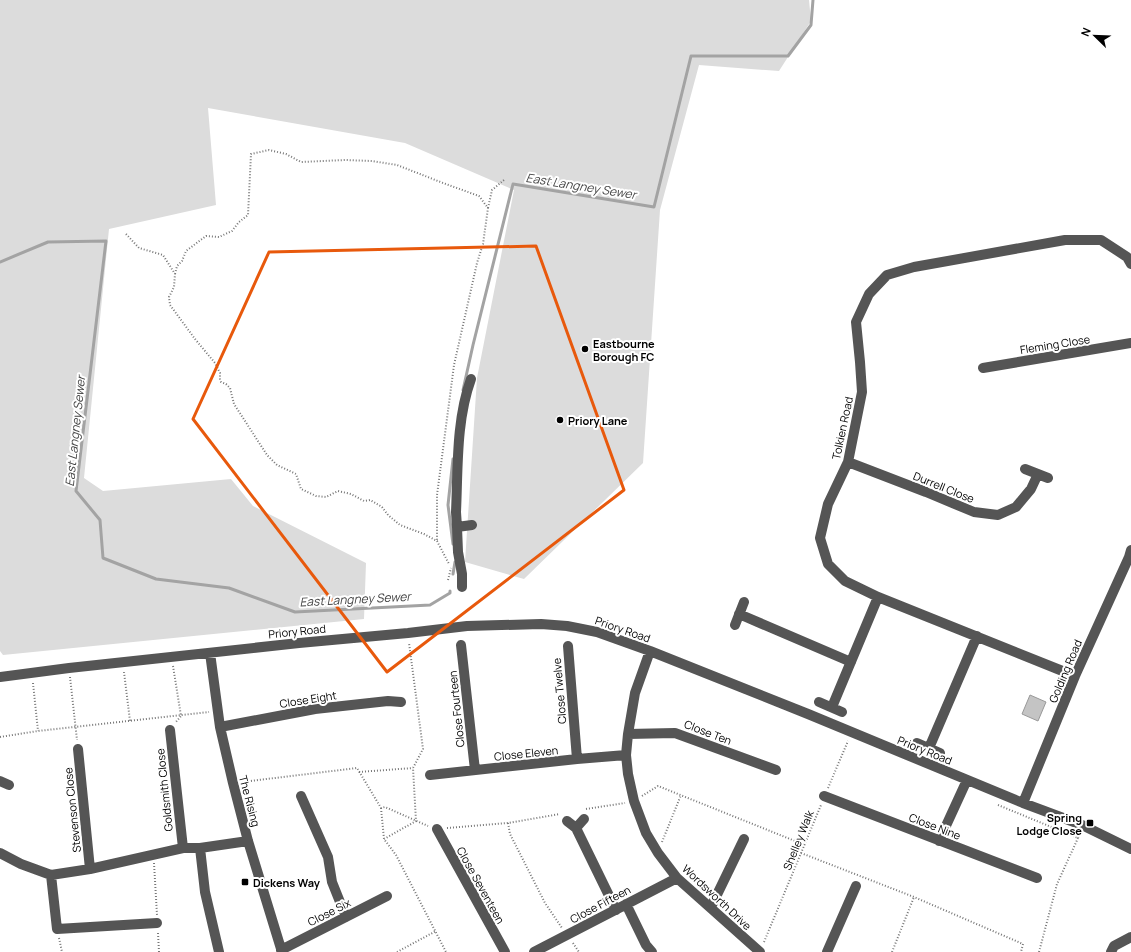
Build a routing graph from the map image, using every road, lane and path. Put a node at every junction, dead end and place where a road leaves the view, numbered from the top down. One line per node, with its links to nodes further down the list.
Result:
1 (504, 180): 2 (path)
2 (488, 208): 5 (path); 13 (path)
3 (126, 234): 5 (path)
4 (1129, 260): 9 (street, Tolkien Road)
5 (175, 274): 13 (path)
6 (1131, 343): 7 (street, Fleming Close)
7 (983, 368)
8 (471, 379): 12 (street)
9 (848, 462): 10 (street, Durrell Close); 17 (street, Tolkien Road)
10 (1025, 469)
11 (472, 525): 12 (street)
12 (457, 526): 16 (street)
13 (437, 541): 15 (path)
14 (1131, 550): 32 (street, Golding Road)
15 (448, 580)
16 (462, 587)
17 (878, 597): 22 (street, Tolkien Road); 29 (street)
18 (744, 602): 19 (street)
19 (739, 614): 20 (street); 29 (street)
20 (735, 625)
21 (408, 633): 25 (street, Priory Road); 26 (street, Priory Road); 54 (path)
22 (977, 636): 32 (street, Tolkien Road); 49 (street)
23 (461, 645): 55 (street, Close Fourteen)
24 (568, 646): 53 (street, Close Twelve)
25 (650, 651): 45 (street, Priory Road); 46 (street, Wordsworth Drive)
26 (210, 653): 27 (street, Priory Road); 37 (street, The Rising)
27 (172, 657): 28 (street, Priory Road); 39 (path)
28 (123, 662): 30 (street, Priory Road); 40 (path)
29 (851, 662): 36 (street)
30 (69, 668): 31 (street, Priory Road); 41 (path)
31 (32, 673): 33 (street, Priory Road); 44 (path)
32 (1076, 676): 65 (street, Golding Road)
33 (0, 677)
34 (401, 702): 42 (street, Close Eight)
35 (819, 702): 36 (street)
36 (832, 707): 38 (street)
37 (219, 710): 39 (path); 42 (street, The Rising)
38 (842, 712)
39 (181, 716): 40 (path); 43 (path)
40 (130, 721): 41 (path)
41 (75, 727): 44 (path); 50 (path)
42 (220, 727): 60 (street, The Rising)
43 (170, 730): 79 (street, Goldsmith Close)
44 (38, 731): 47 (path)
45 (852, 733): 59 (street, Priory Road); 63 (path, Shelley Walk)
46 (628, 734): 52 (street, Wordsworth Drive); 56 (street, Close Ten)
47 (0, 737)
48 (917, 743): 49 (street)
49 (929, 748): 51 (street)
50 (78, 749): 86 (street, Stevenson Close)
51 (940, 753)
52 (626, 755): 53 (street, Close Eleven); 64 (street, Wordsworth Drive)
53 (577, 759): 55 (street, Close Eleven)
54 (413, 768): 57 (path); 69 (path)
55 (475, 770): 58 (street, Close Eleven)
56 (776, 770)
57 (359, 772): 60 (path); 66 (path)
58 (430, 775)
59 (967, 780): 65 (street, Priory Road); 76 (street)
60 (233, 783): 77 (street, The Rising)
61 (681, 795): 64 (path); 78 (path); 83 (path)
62 (301, 796): 96 (street)
63 (824, 796): 76 (street, Close Nine); 78 (path, Shelley Walk)
64 (634, 801): 67 (path); 83 (street, Wordsworth Drive)
65 (1023, 803): 81 (street, Priory Road)
66 (380, 808): 69 (path); 74 (path)
67 (582, 815): 71 (street)
68 (565, 817): 70 (path); 71 (street)
69 (416, 821): 72 (path); 74 (path)
70 (508, 823): 72 (path); 100 (path)
71 (576, 828): 95 (street)
72 (437, 829): 108 (street, Close Seventeen)
73 (1078, 838): 116 (path)
74 (384, 839): 99 (path)
75 (744, 839): 94 (street)
76 (939, 840): 89 (street, Close Nine)
77 (248, 841): 80 (street); 102 (street, The Rising)
78 (805, 845): 84 (path, Shelley Walk)
79 (183, 848): 80 (street); 85 (street)
80 (200, 848): 105 (street)
81 (1131, 848)
82 (0, 853): 87 (street)
83 (658, 853): 88 (street, Wordsworth Drive)
84 (802, 853): 92 (path); 112 (path, Shelley Walk)
85 (154, 854): 86 (street); 97 (path)
86 (90, 869): 87 (street)
87 (51, 875): 98 (street)
88 (677, 878): 93 (street, Close Fifteen); 94 (street, Wordsworth Drive)
89 (1037, 878)
90 (856, 886): 113 (street)
91 (387, 896): 96 (street, Close Six)
92 (914, 897): 114 (path); 115 (path)
93 (626, 904): 95 (street, Close Fifteen); 111 (street)
94 (710, 907): 112 (street, Wordsworth Drive)
95 (616, 910): 100 (street, Close Fifteen)
96 (346, 917): 102 (street, Close Six)
97 (158, 923): 98 (street); 104 (path)
98 (57, 929): 103 (path)
99 (436, 932): 106 (path); 107 (path)
100 (567, 935): 109 (street, Close Fifteen); 110 (path)
101 (1131, 937): 117 (street)
102 (282, 951)
103 (62, 952)
104 (159, 952)
105 (219, 952)
106 (397, 952)
107 (446, 952)
108 (505, 952)
109 (534, 952)
110 (579, 952)
111 (652, 952)
112 (760, 952)
113 (827, 952)
114 (892, 952)
115 (1021, 952)
116 (1039, 952)
117 (1111, 952)

